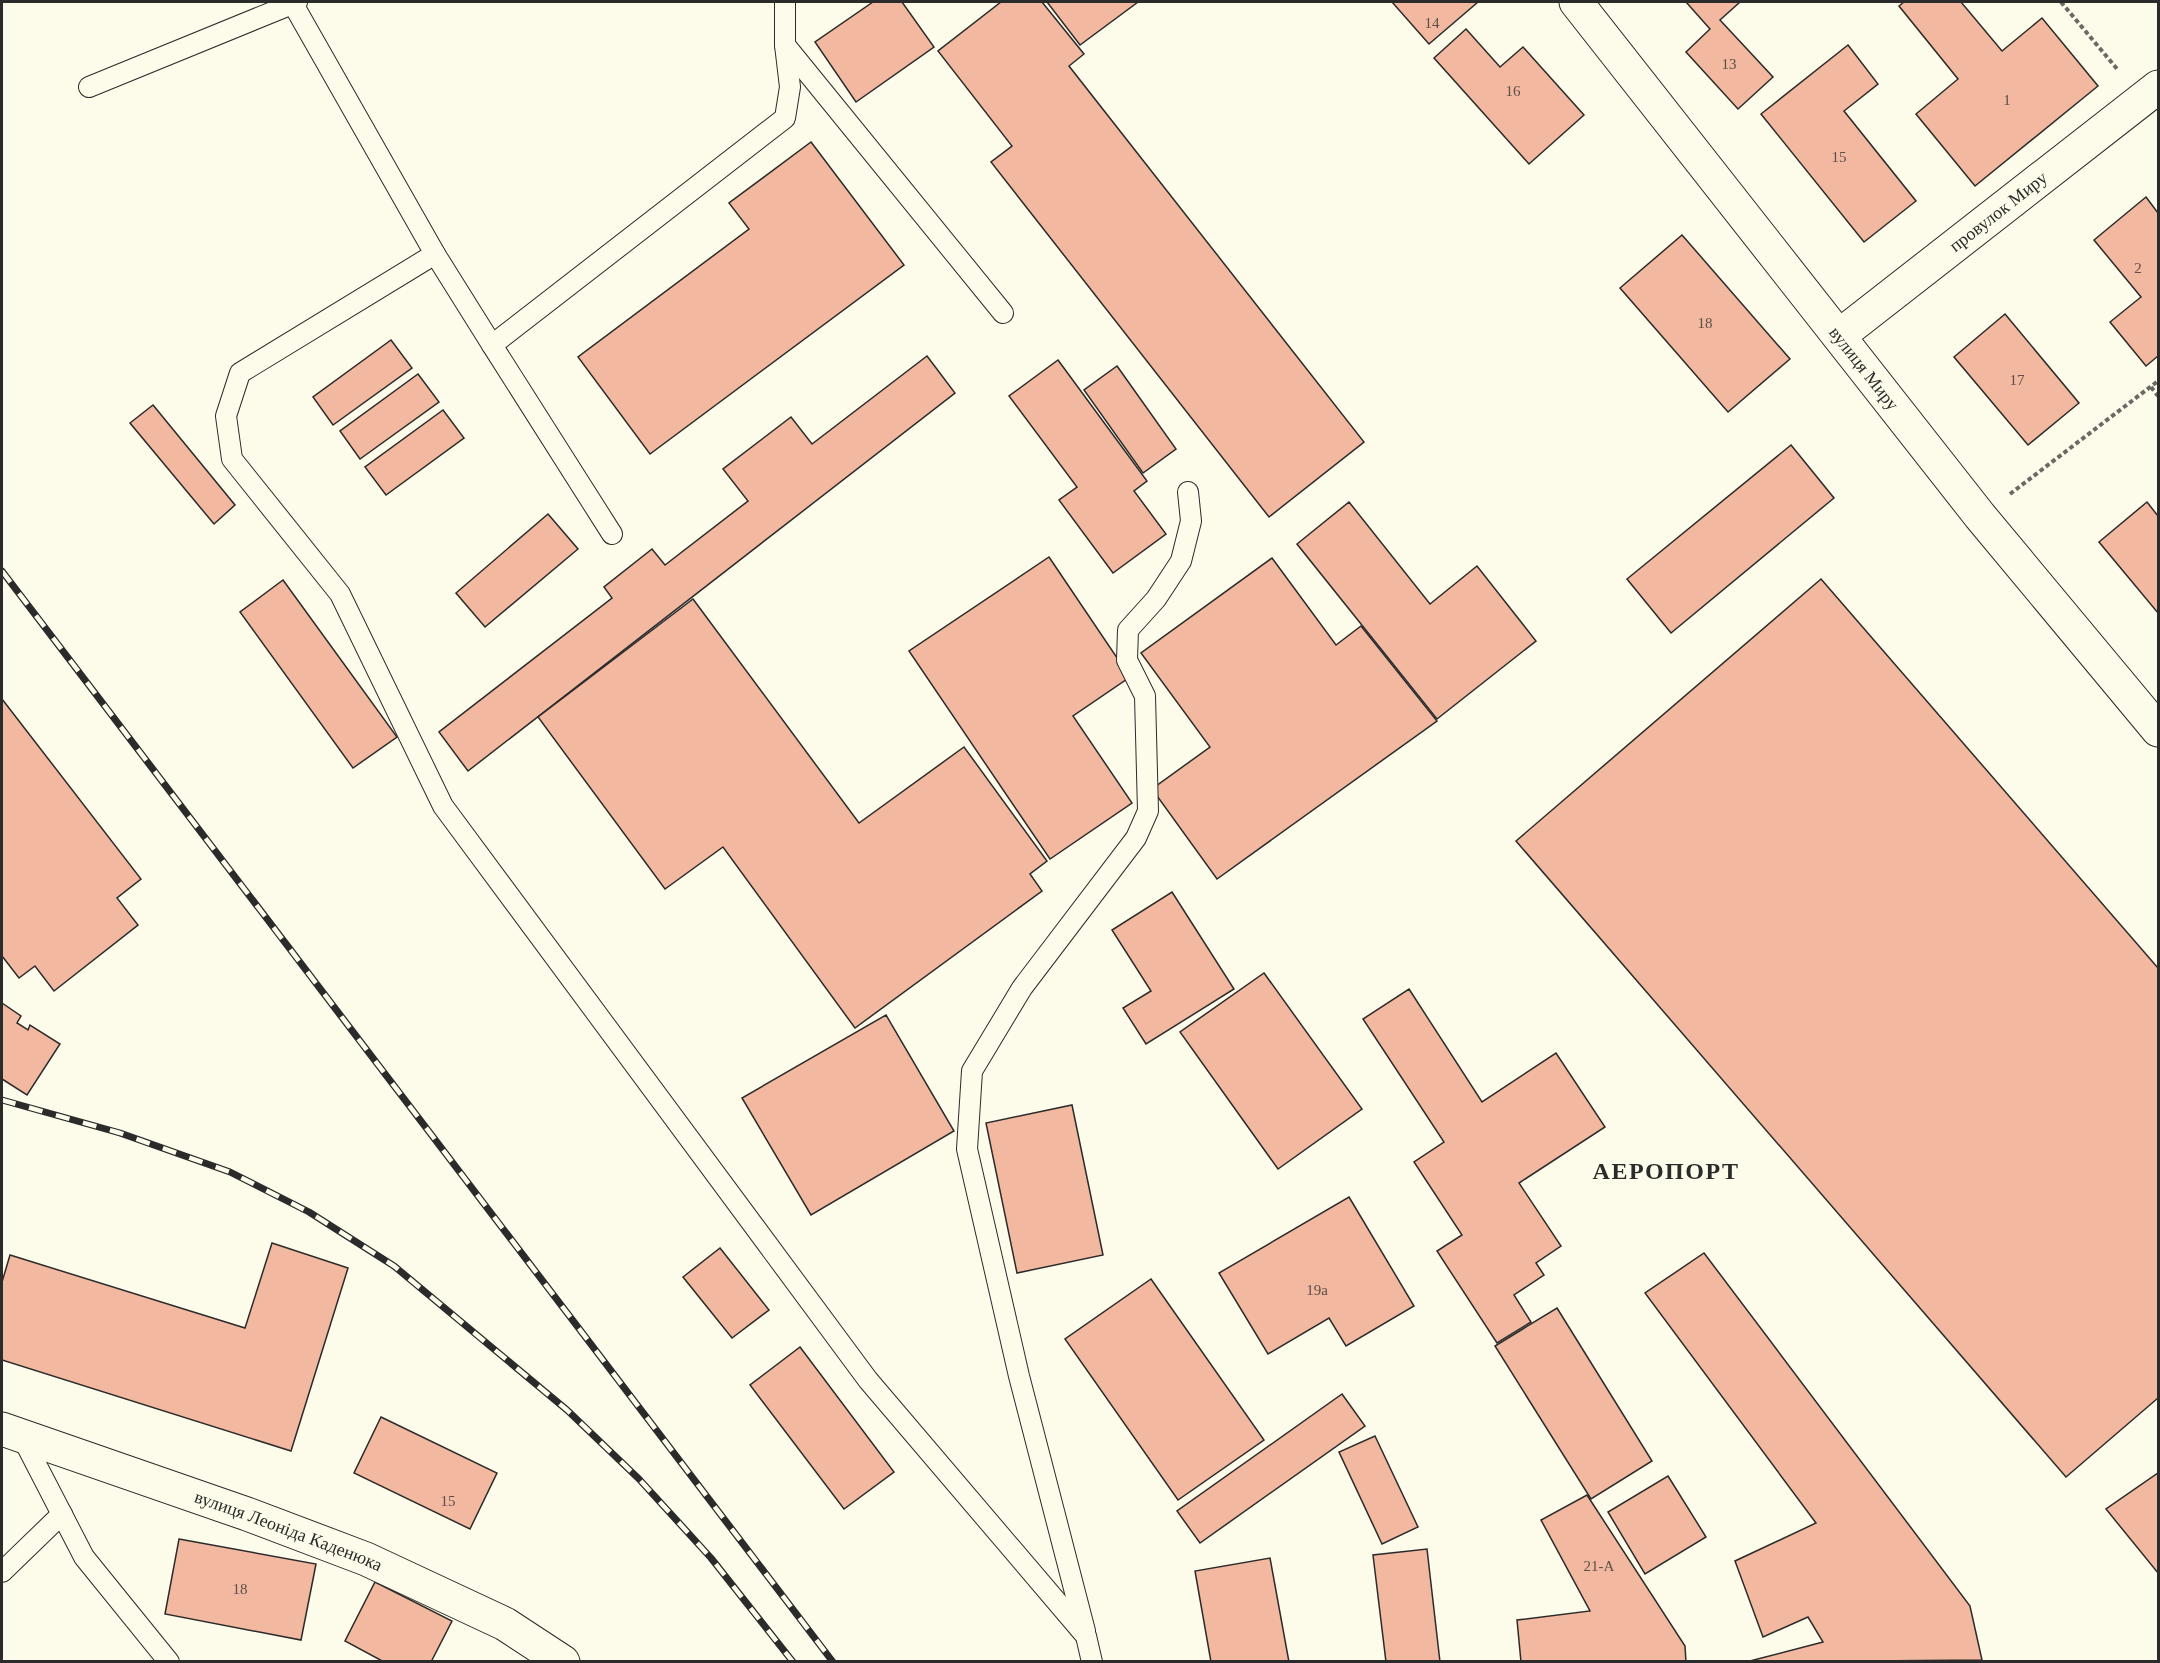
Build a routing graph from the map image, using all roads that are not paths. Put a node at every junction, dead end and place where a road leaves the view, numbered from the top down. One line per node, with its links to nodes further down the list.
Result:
1 (785, 2): 4 (lane)
2 (1576, 2): 9 (street, вулиця Миру)
3 (295, 3): 5 (lane); 7 (lane)
4 (785, 45): 8 (lane); 10 (lane)
5 (89, 87)
6 (2150, 93): 9 (street, провулок Миру)
7 (435, 254): 10 (lane); 17 (lane)
8 (1003, 313)
9 (1839, 336): 13 (street, вулиця Миру)
10 (492, 345): 12 (lane)
11 (1188, 492): 17 (lane)
12 (612, 534)
13 (2158, 730)
14 (11, 1432): 15 (lane); 19 (street, вулиця Леоніда Каденюка)
15 (62, 1514): 16 (lane); 18 (lane)
16 (2, 1572)
17 (1086, 1636): 20 (lane)
18 (169, 1662)
19 (563, 1662)
20 (1092, 1662)

